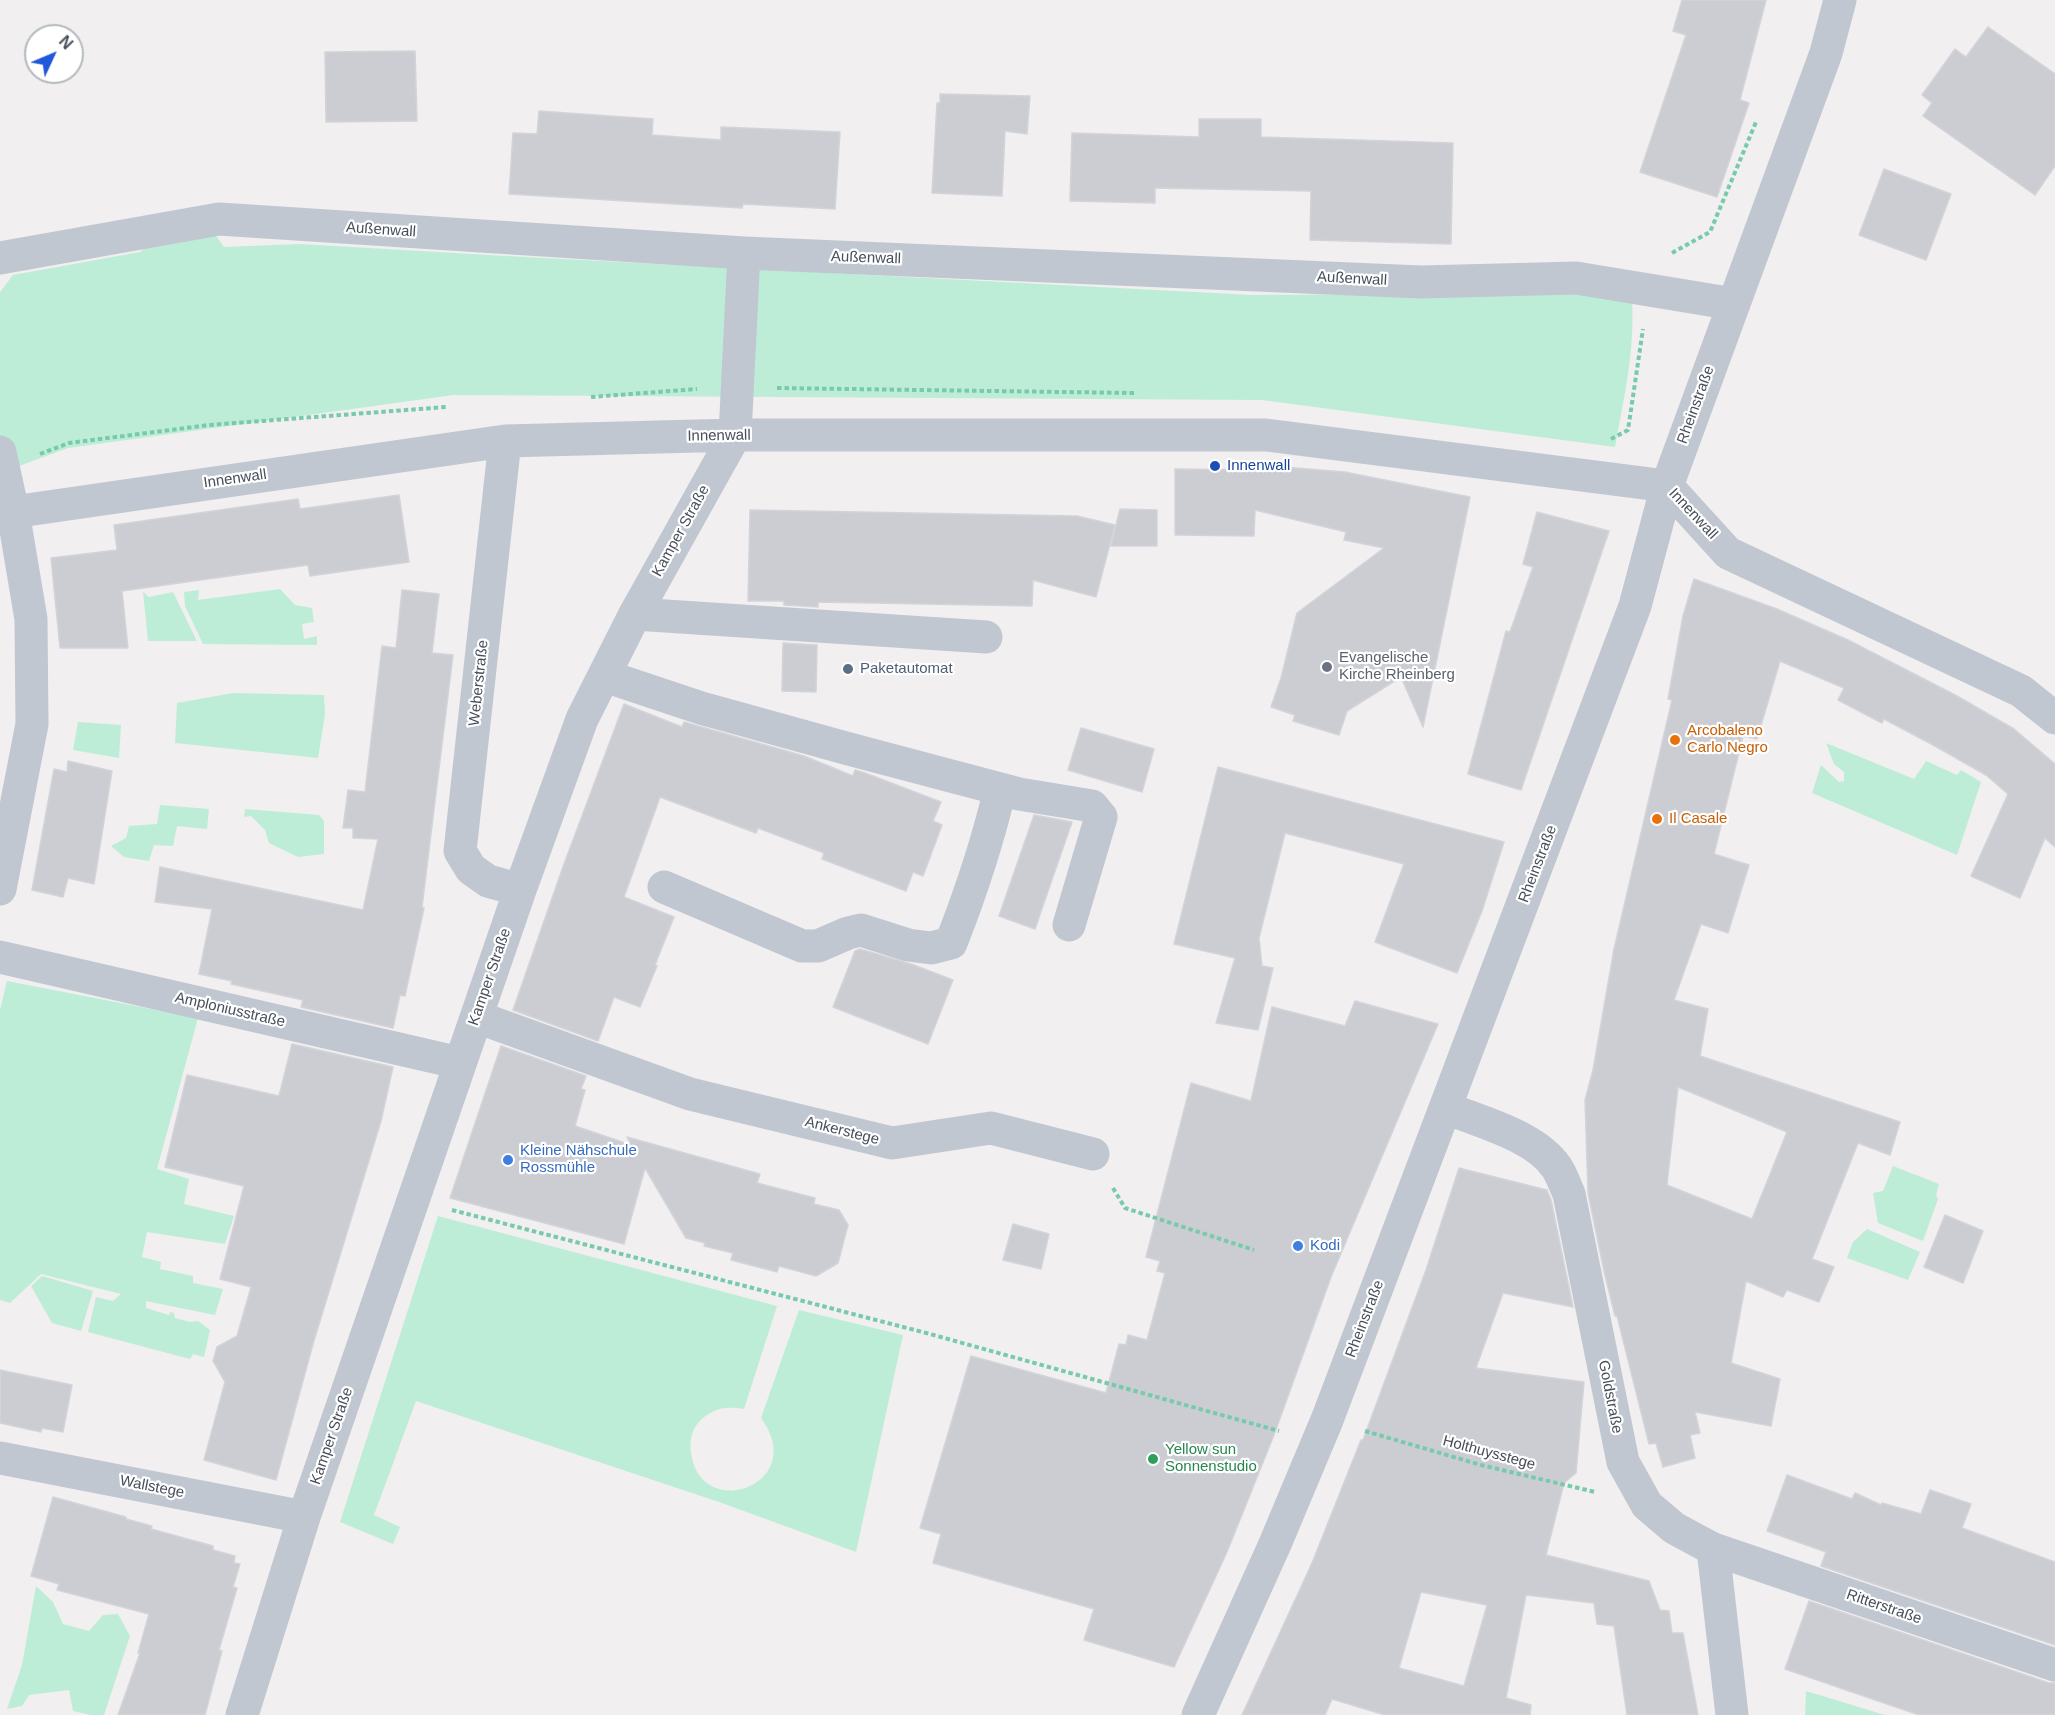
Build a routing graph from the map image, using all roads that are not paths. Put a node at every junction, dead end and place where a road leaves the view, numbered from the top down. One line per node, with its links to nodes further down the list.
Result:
1 (1840, 0): 4 (street, Rheinstraße)
2 (744, 253): 3 (street, Außenwall); 4 (street, Außenwall); 5 (street, Kamper Straße)
3 (0, 258)
4 (1734, 303): 8 (street, Rheinstraße)
5 (735, 435): 6 (street, Innenwall); 8 (street, Innenwall); 10 (street, Kamper Straße)
6 (505, 441): 9 (street, Innenwall); 17 (street, Weberstraße)
7 (0, 452): 9 (street)
8 (1667, 486): 13 (street, Innenwall); 22 (street, Rheinstraße)
9 (7, 515): 16 (street)
10 (635, 614): 11 (street); 12 (street, Kamper Straße)
11 (986, 637)
12 (605, 676): 14 (street); 17 (street, Kamper Straße)
13 (2055, 717)
14 (1000, 789): 15 (street); 18 (street)
15 (664, 886)
16 (0, 889)
17 (520, 890): 20 (street, Kamper Straße)
18 (1069, 925)
19 (0, 957): 21 (street, Amploniusstraße)
20 (477, 1017): 21 (street, Kamper Straße); 23 (street, Ankerstege)
21 (460, 1063): 25 (street, Kamper Straße)
22 (1446, 1108): 26 (street, Goldstraße); 29 (street, Rheinstraße)
23 (1093, 1154)
24 (0, 1458): 25 (street, Wallstege)
25 (304, 1517): 28 (street, Kamper Straße)
26 (1713, 1549): 27 (street, Ritterstraße); 30 (street)
27 (2055, 1665)
28 (242, 1715)
29 (1198, 1715)
30 (1732, 1715)

